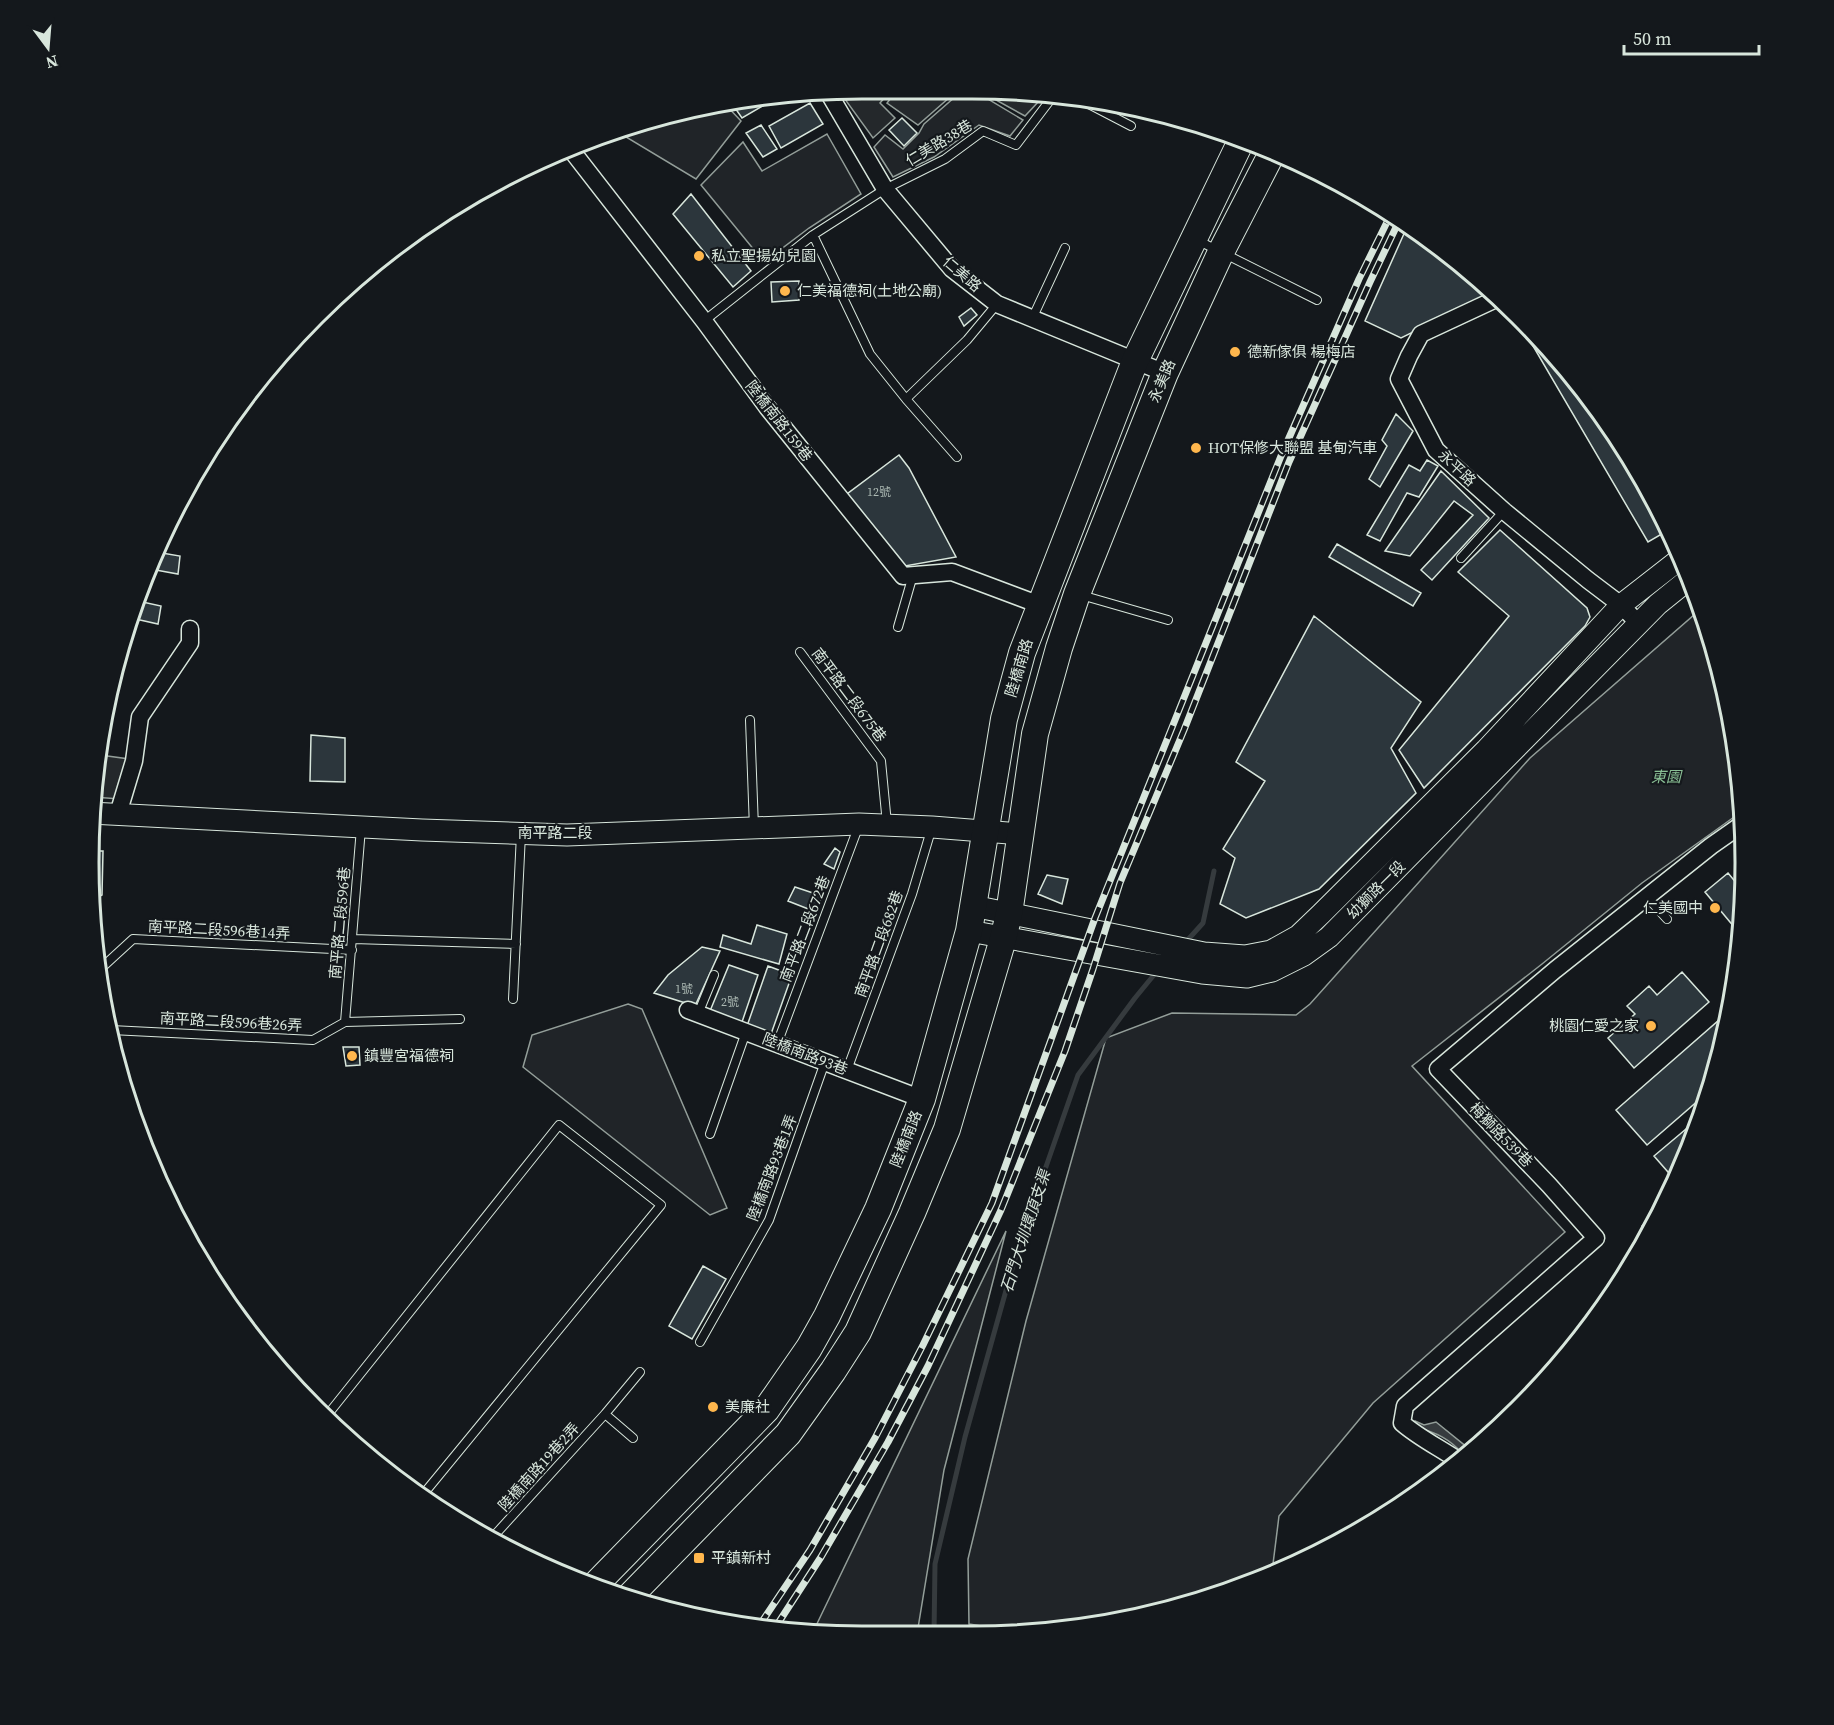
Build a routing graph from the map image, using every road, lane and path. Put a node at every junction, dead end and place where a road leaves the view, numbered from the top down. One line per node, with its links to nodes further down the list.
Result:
1 (833, 100): 8 (street, 仁美路)
2 (1047, 104): 8 (lane, 仁美路38巷)
3 (1102, 111): 4 (lane)
4 (1131, 126)
5 (1238, 148): 10 (main road)
6 (575, 155): 17 (street, 陸橋南路159巷)
7 (1269, 159): 12 (main road, 永美路)
8 (885, 189): 9 (lane); 15 (street, 仁美路)
9 (813, 234): 17 (lane); 20 (lane)
10 (1194, 238): 12 (lane); 18 (main road)
11 (1065, 248): 16 (lane)
12 (1221, 252): 13 (lane); 19 (main road, 永美路)
13 (1317, 300)
14 (1490, 302): 22 (street, 永平路)
15 (997, 304): 16 (street, 仁美路); 20 (lane)
16 (1032, 319): 18 (street, 仁美路)
17 (704, 321): 25 (street, 陸橋南路159巷)
18 (1135, 361): 19 (street, 仁美路); 27 (main road)
19 (1165, 373): 29 (main road, 永美路)
20 (906, 399): 21 (lane)
21 (957, 457)
22 (1504, 511): 23 (lane); 28 (street, 永平路)
23 (1461, 558)
24 (1674, 564): 28 (street, 幼獅路一段)
25 (913, 575): 27 (street); 32 (lane)
26 (1682, 584): 31 (street, 幼獅路一段)
27 (1040, 605): 44 (main road, 陸橋南路)
28 (1621, 605): 31 (street, 永平路); 49 (street, 幼獅路一段)
29 (1074, 606): 30 (lane); 46 (main road)
30 (1168, 620)
31 (1639, 624): 53 (street, 幼獅路一段)
32 (898, 627)
33 (190, 629): 37 (street)
34 (800, 652): 39 (lane, 南平路二段675巷)
35 (750, 720): 42 (lane)
36 (101, 813): 37 (street, 南平路二段)
37 (118, 814): 41 (street, 南平路二段)
38 (859, 824): 39 (street, 南平路二段); 42 (street, 南平路二段); 64 (lane, 南平路二段672巷)
39 (887, 825): 40 (street, 南平路二段)
40 (932, 826): 44 (street, 南平路二段); 66 (lane, 南平路二段682巷)
41 (361, 827): 45 (street, 南平路二段); 52 (lane, 南平路二段596巷)
42 (754, 829): 45 (street, 南平路二段)
43 (1734, 830): 47 (street, 梅獅路539巷)
44 (985, 831): 46 (street, 南平路二段); 48 (main road, 陸橋南路)
45 (521, 833): 54 (lane)
46 (1021, 834): 49 (main road)
47 (1647, 897): 50 (lane); 74 (street, 梅獅路539巷)
48 (973, 906): 49 (street, 幼獅路一段); 51 (main road, 陸橋南路)
49 (1009, 914): 53 (main road)
50 (1667, 919)
51 (969, 931): 53 (street, 幼獅路一段); 67 (main road, 陸橋南路)
52 (353, 939): 54 (lane); 55 (lane, 南平路二段596巷)
53 (1003, 939): 78 (main road)
54 (516, 944): 58 (lane)
55 (352, 950): 56 (lane, 南平路二段596巷14弄); 61 (lane, 南平路二段596巷)
56 (106, 964)
57 (714, 975): 59 (lane)
58 (513, 999)
59 (693, 1012): 63 (street, 陸橋南路93巷)
60 (460, 1019): 61 (lane)
61 (345, 1022): 62 (lane, 南平路二段596巷26弄)
62 (118, 1030)
63 (747, 1032): 64 (street, 陸橋南路93巷); 68 (lane)
64 (777, 1044): 65 (street, 陸橋南路93巷)
65 (825, 1062): 66 (street, 陸橋南路93巷); 69 (lane, 陸橋南路93巷1弄)
66 (847, 1070): 67 (street, 陸橋南路93巷)
67 (922, 1099): 77 (main road, 陸橋南路)
68 (710, 1134)
69 (700, 1342)
70 (640, 1372): 72 (lane, 陸橋南路19巷2弄)
71 (331, 1410): 75 (lane)
72 (605, 1414): 73 (lane); 76 (lane, 陸橋南路19巷2弄)
73 (633, 1438)
74 (1451, 1456)
75 (428, 1490)
76 (497, 1532)
77 (600, 1579)
78 (635, 1591)

